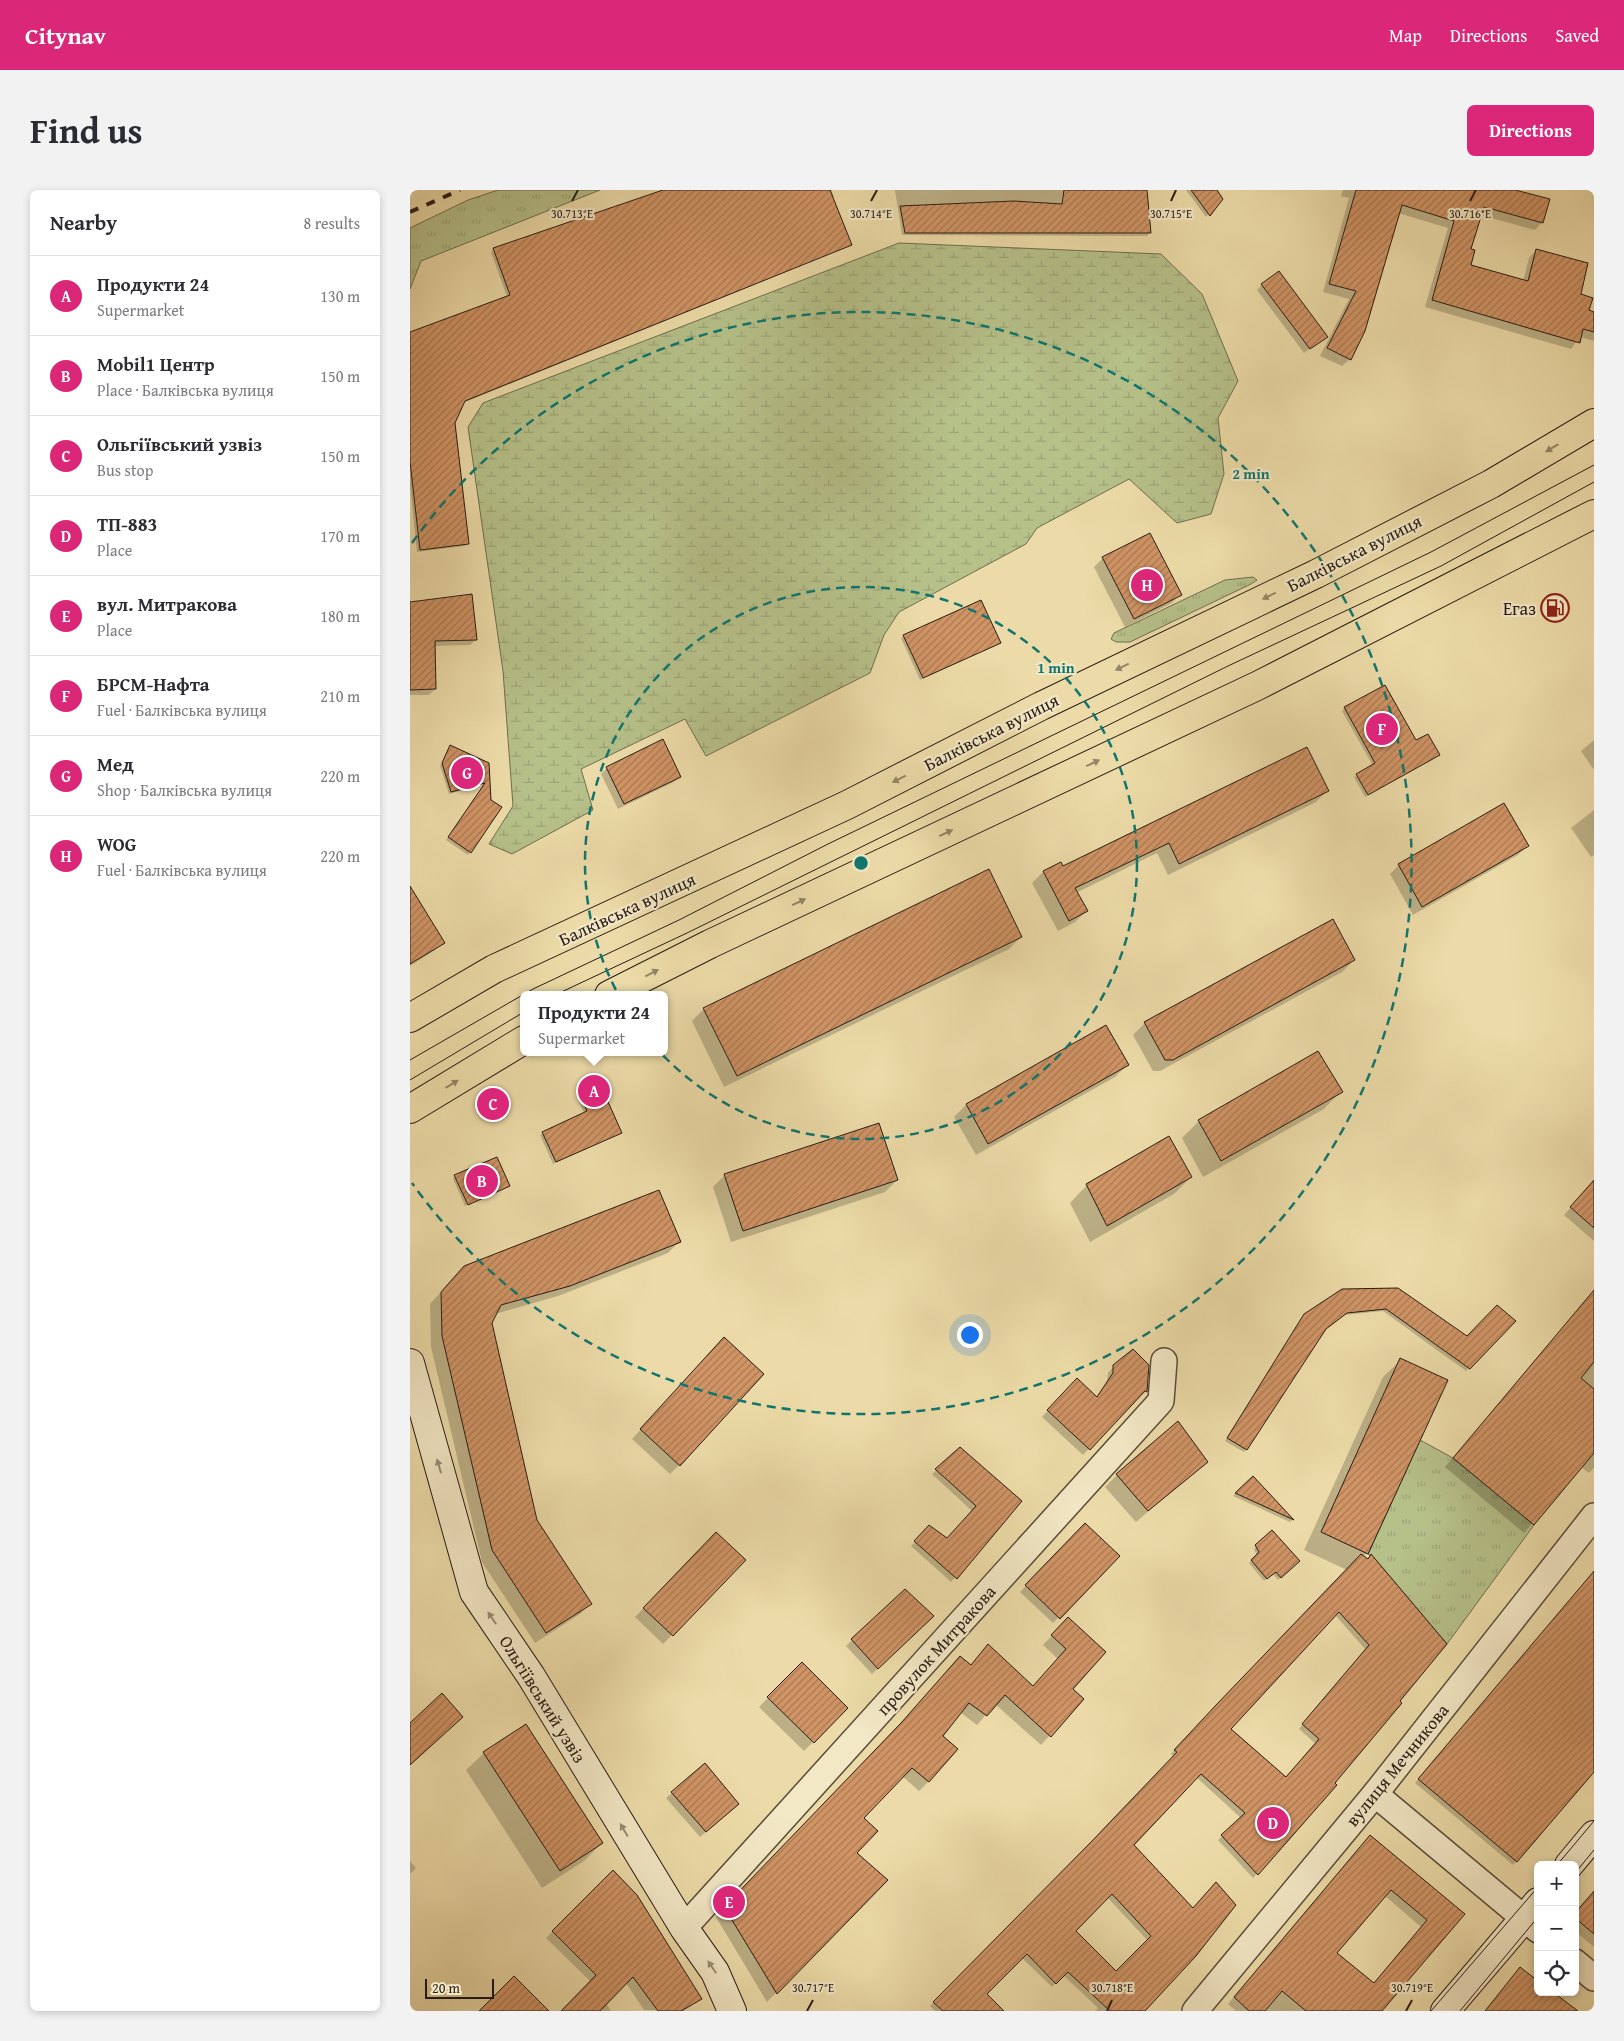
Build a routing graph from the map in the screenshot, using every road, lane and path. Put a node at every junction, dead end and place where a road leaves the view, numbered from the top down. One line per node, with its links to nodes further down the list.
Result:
1 (1594, 423): 4 (main road, Балківська вулиця, one-way to 4)
2 (1594, 514): 3 (main road, one-way to 2)
3 (617, 991)
4 (410, 1018)
5 (520, 1042): 6 (main road, one-way to 5)
6 (410, 1109)
7 (1164, 1361): 14 (street, провулок Митракова)
8 (410, 1363): 14 (street, Ольгіївський узвіз, one-way to 8)
9 (1594, 1516): 10 (street, вулиця Мечникова)
10 (1375, 1794): 13 (street); 18 (street, вулиця Мечникова)
11 (1594, 1835): 12 (street)
12 (1572, 1861)
13 (1533, 1917): 19 (street)
14 (684, 1928): 17 (street, Ольгіївський узвіз, one-way to 14)
15 (1579, 1965): 16 (street)
16 (1594, 1978)
17 (732, 2011)
18 (1196, 2011)
19 (1446, 2011)

